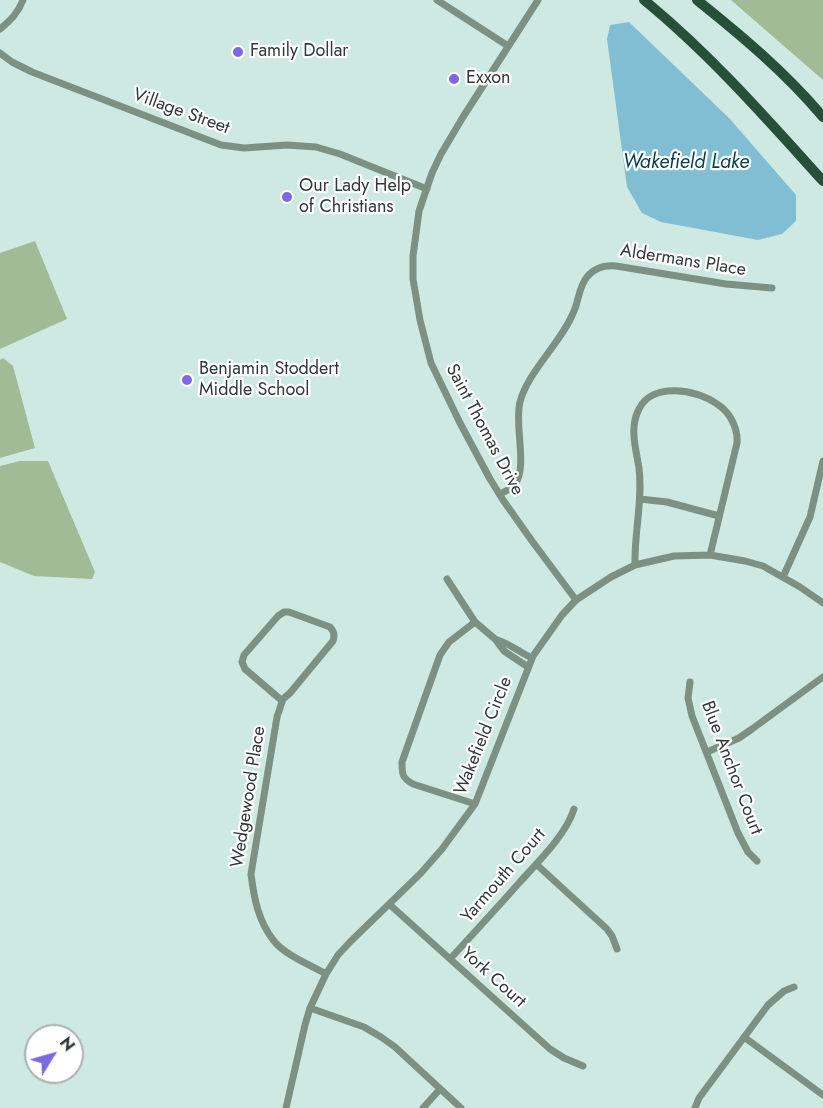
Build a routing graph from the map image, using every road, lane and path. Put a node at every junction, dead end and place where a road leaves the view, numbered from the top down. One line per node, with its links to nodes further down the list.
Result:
1 (23, 0): 6 (street)
2 (437, 0): 7 (street)
3 (538, 0): 7 (street, Saint Thomas Drive)
4 (644, 0): 10 (main road)
5 (697, 0): 9 (main road)
6 (0, 29)
7 (508, 46): 11 (street, Saint Thomas Drive)
8 (0, 53): 11 (street, Village Street)
9 (823, 117)
10 (823, 181)
11 (427, 189): 15 (street, Saint Thomas Drive)
12 (772, 288): 15 (street, Aldermans Place)
13 (823, 461): 14 (street)
14 (822, 477): 20 (street)
15 (500, 494): 22 (street, Saint Thomas Drive)
16 (640, 499): 17 (street); 17 (street); 19 (street)
17 (720, 516): 18 (street)
18 (710, 555): 19 (street, Wakefield Circle); 20 (street, Wakefield Circle)
19 (635, 565): 22 (street, Wakefield Circle)
20 (783, 576): 23 (street, Wakefield Circle)
21 (447, 579): 24 (street)
22 (576, 600): 26 (street, Wakefield Circle)
23 (823, 603)
24 (475, 622): 25 (street); 32 (street)
25 (495, 639): 26 (street); 27 (street)
26 (532, 658): 27 (street, Wakefield Circle)
27 (528, 667): 32 (street, Wakefield Circle)
28 (823, 677): 31 (street)
29 (690, 682): 31 (street, Blue Anchor Court)
30 (283, 699): 30 (street, Wedgewood Place); 39 (street, Wedgewood Place)
31 (707, 752): 34 (street, Blue Anchor Court)
32 (475, 804): 36 (street, Wakefield Circle)
33 (574, 809): 35 (street, Yarmouth Court)
34 (757, 861)
35 (536, 864): 37 (street); 38 (street, Yarmouth Court)
36 (389, 904): 38 (street, York Court); 39 (street, Wakefield Circle)
37 (617, 949)
38 (450, 959): 43 (street, York Court)
39 (326, 974): 41 (street, Wakefield Circle)
40 (795, 987): 42 (street)
41 (310, 1008): 44 (street); 46 (street, Wakefield Circle)
42 (744, 1037): 45 (street); 49 (street)
43 (583, 1066)
44 (440, 1089): 47 (street); 48 (street)
45 (823, 1095)
46 (286, 1108)
47 (423, 1108)
48 (461, 1108)
49 (695, 1108)

